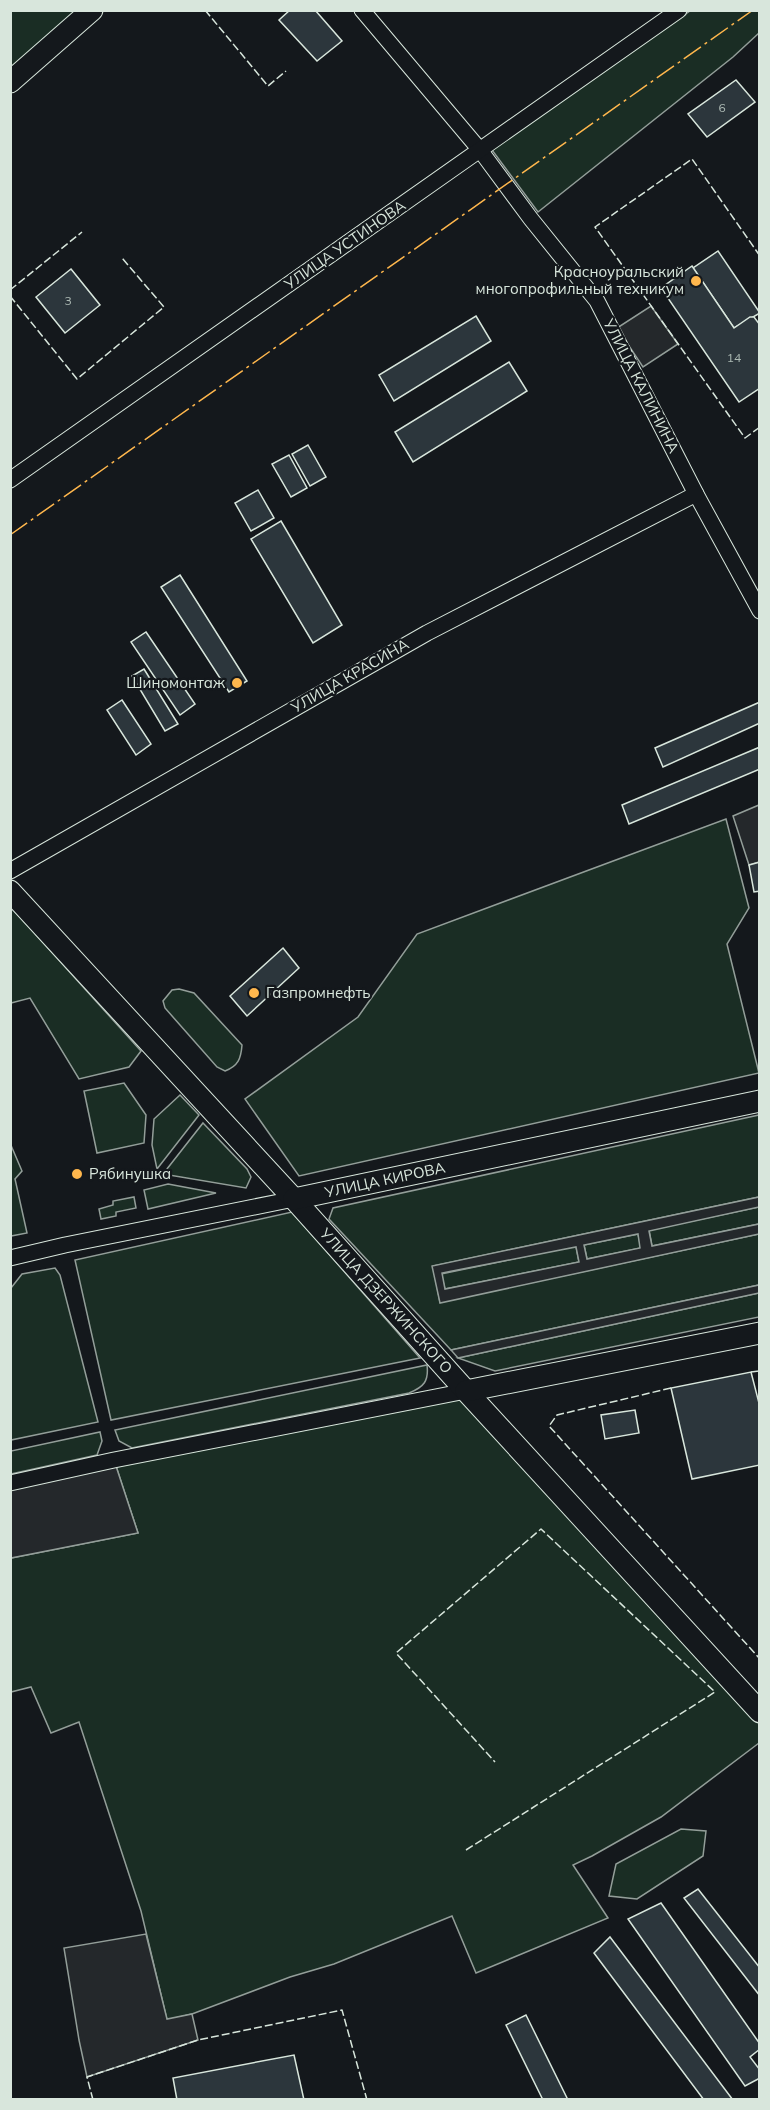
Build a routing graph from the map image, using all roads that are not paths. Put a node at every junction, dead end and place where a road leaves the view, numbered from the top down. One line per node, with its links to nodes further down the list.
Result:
1 (92, 10): 4 (street)
2 (362, 10): 5 (street, УЛИЦА КАЛИНИНА)
3 (679, 10): 5 (street, УЛИЦА УСТИНОВА)
4 (10, 82)
5 (480, 150): 6 (street, УЛИЦА УСТИНОВА); 7 (street, УЛИЦА КАЛИНИНА)
6 (10, 480)
7 (696, 494): 8 (street, УЛИЦА КАЛИНИНА); 9 (street, УЛИЦА КРАСИНА)
8 (759, 611)
9 (10, 871)
10 (10, 891): 12 (street, УЛИЦА ДЗЕРЖИНСКОГО)
11 (759, 1101): 12 (street, УЛИЦА КИРОВА)
12 (294, 1199): 13 (street, УЛИЦА КИРОВА); 15 (street, УЛИЦА ДЗЕРЖИНСКОГО)
13 (10, 1258)
14 (759, 1333): 15 (street)
15 (466, 1390): 16 (street); 17 (street, УЛИЦА ДЗЕРЖИНСКОГО)
16 (10, 1483)
17 (759, 1712)

